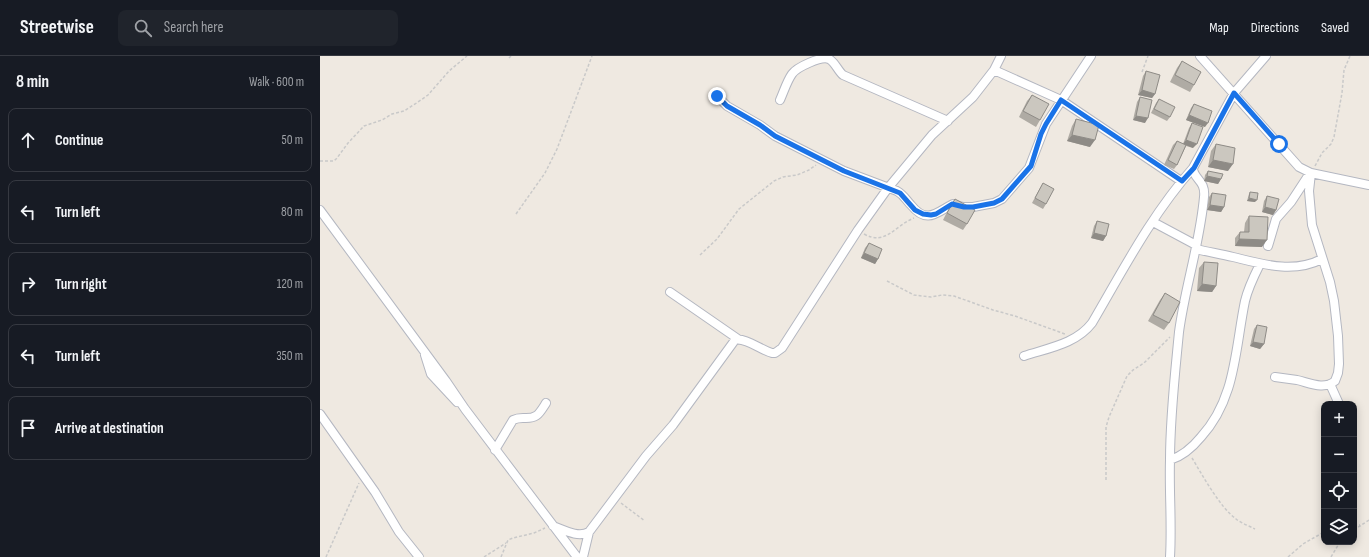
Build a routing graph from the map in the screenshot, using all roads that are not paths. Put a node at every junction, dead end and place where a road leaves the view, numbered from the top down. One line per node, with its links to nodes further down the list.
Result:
1 (1001, 56): 5 (street)
2 (1091, 56): 9 (street)
3 (1200, 56): 6 (street)
4 (1266, 56): 6 (street)
5 (994, 70): 9 (street); 10 (street)
6 (1234, 93): 11 (street); 12 (street)
7 (717, 96): 15 (street)
8 (780, 100): 10 (street)
9 (1061, 100): 13 (street); 15 (street)
10 (948, 120): 15 (street)
11 (1194, 168): 13 (street); 19 (street)
12 (1311, 173): 14 (street); 18 (street); 20 (street)
13 (1182, 181): 17 (street)
14 (1369, 185)
15 (888, 188): 23 (street)
16 (320, 210): 30 (street)
17 (1153, 222): 19 (street); 24 (street)
18 (1268, 246)
19 (1196, 247): 21 (street); 31 (street)
20 (1322, 259): 21 (street); 26 (street)
21 (1260, 264): 31 (street)
22 (670, 292): 23 (street)
23 (738, 340): 33 (street)
24 (1024, 356)
25 (1274, 377): 26 (street)
26 (1330, 384): 27 (street)
27 (1338, 401)
28 (546, 403): 30 (street)
29 (320, 414): 34 (street)
30 (495, 450): 32 (street)
31 (1170, 460): 37 (street)
32 (553, 526): 33 (street); 35 (street)
33 (589, 532): 36 (street)
34 (419, 557)
35 (577, 557)
36 (583, 557)
37 (1170, 557)

